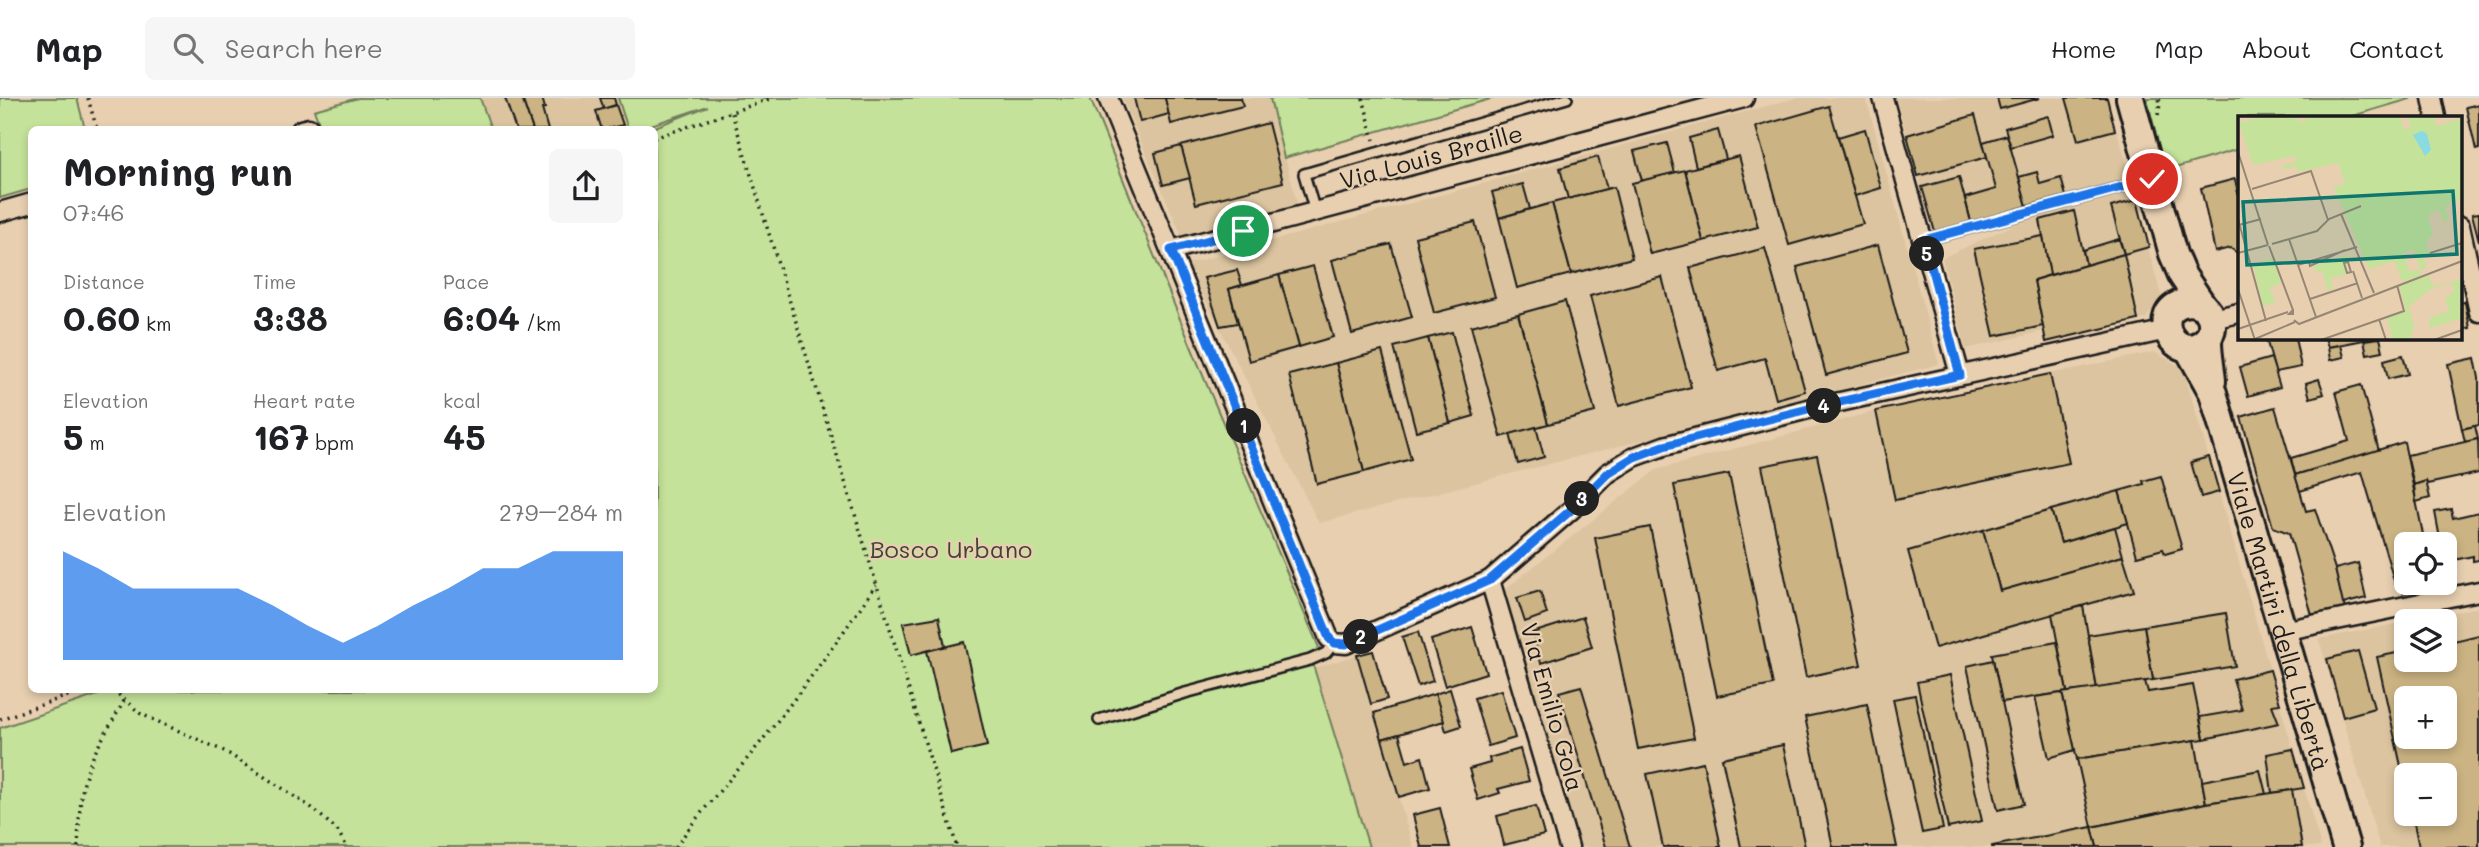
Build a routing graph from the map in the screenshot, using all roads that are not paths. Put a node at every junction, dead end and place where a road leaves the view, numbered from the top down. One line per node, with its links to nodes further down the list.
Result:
1 (1108, 98): 14 (street)
2 (1567, 98): 11 (lane)
3 (1744, 98): 11 (street, Via Louis Braille)
4 (1883, 98): 13 (street)
5 (2130, 98): 8 (street, Viale Martiri della Libertà)
6 (2432, 98): 7 (street)
7 (2436, 116)
8 (2152, 179): 13 (lane); 15 (street, Viale Martiri della Libertà)
9 (28, 204): 10 (street)
10 (0, 212)
11 (1315, 212): 14 (street, Via Louis Braille)
12 (2462, 234): 16 (street)
13 (1924, 240): 21 (street)
14 (1171, 250): 25 (street)
15 (2173, 254): 19 (street, Viale Martiri della Libertà); 20 (street, Viale Martiri della Libertà)
16 (2469, 264): 17 (street)
17 (2479, 312)
18 (2238, 313): 20 (street)
19 (2170, 319): 20 (street); 20 (street, Viale Martiri della Libertà); 21 (street)
20 (2203, 328): 24 (street, Viale Martiri della Libertà)
21 (1960, 375): 22 (street)
22 (1490, 580): 25 (street); 27 (street, Via Emilio Gola)
23 (2479, 591): 24 (street)
24 (2283, 631): 28 (street, Viale Martiri della Libertà)
25 (1334, 643): 26 (lane)
26 (1099, 720)
27 (1569, 847)
28 (2346, 847)

